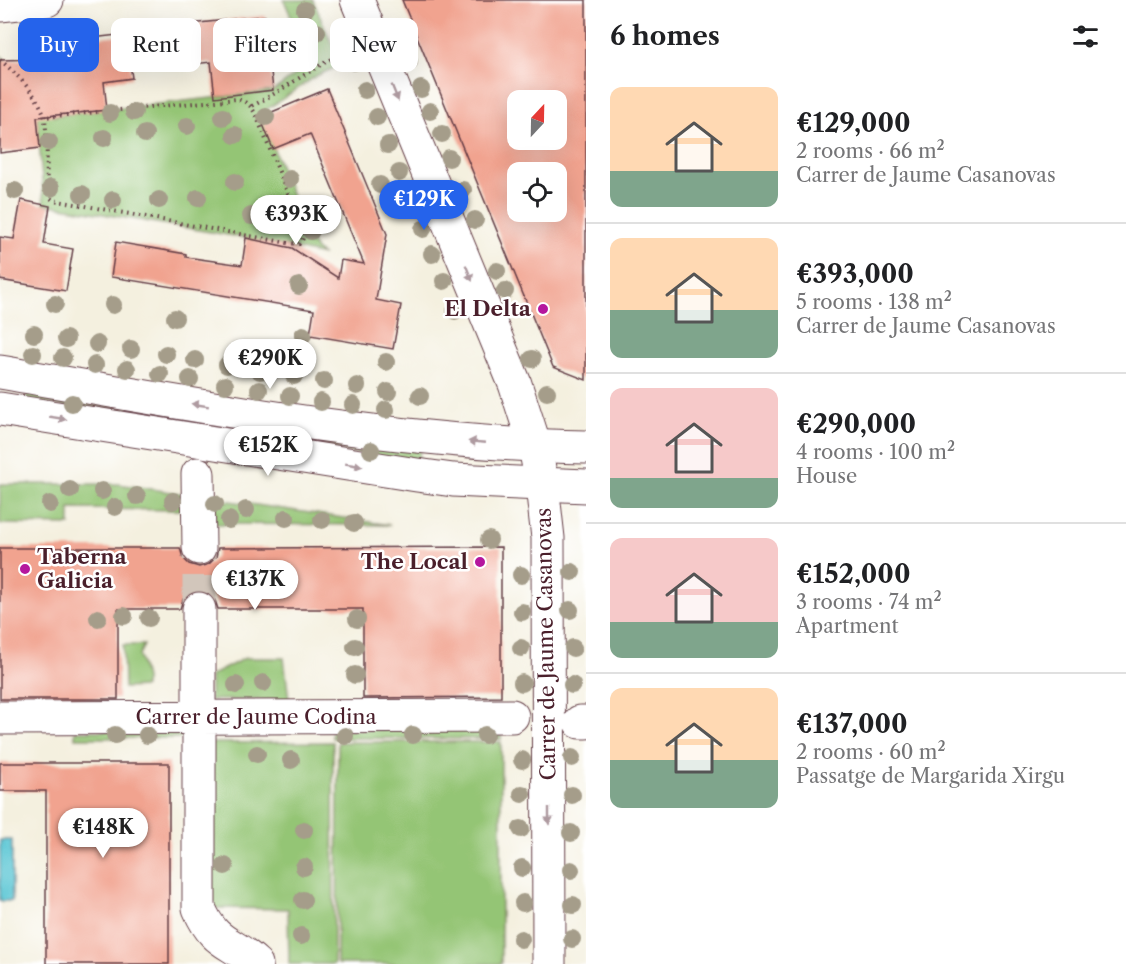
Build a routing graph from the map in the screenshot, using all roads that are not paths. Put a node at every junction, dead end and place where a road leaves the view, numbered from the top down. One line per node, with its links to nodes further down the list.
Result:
1 (47, 0): 3 (street)
2 (357, 0): 6 (street, Carrer de Jaume Casanovas, one-way to 6)
3 (0, 5)
4 (0, 372): 6 (street, one-way to 4)
5 (0, 409): 9 (street, one-way to 9)
6 (535, 446): 7 (street); 9 (street, Carrer de Jaume Casanovas)
7 (586, 447)
8 (198, 474): 11 (street)
9 (542, 485): 10 (street); 17 (street, Carrer de Jaume Casanovas, one-way to 17)
10 (586, 486)
11 (199, 548)
12 (199, 609): 14 (street)
13 (512, 716): 14 (street, Carrer de Jaume Codina)
14 (199, 717): 15 (street, Carrer de Jaume Codina); 16 (street)
15 (0, 718)
16 (256, 964)
17 (549, 964)

